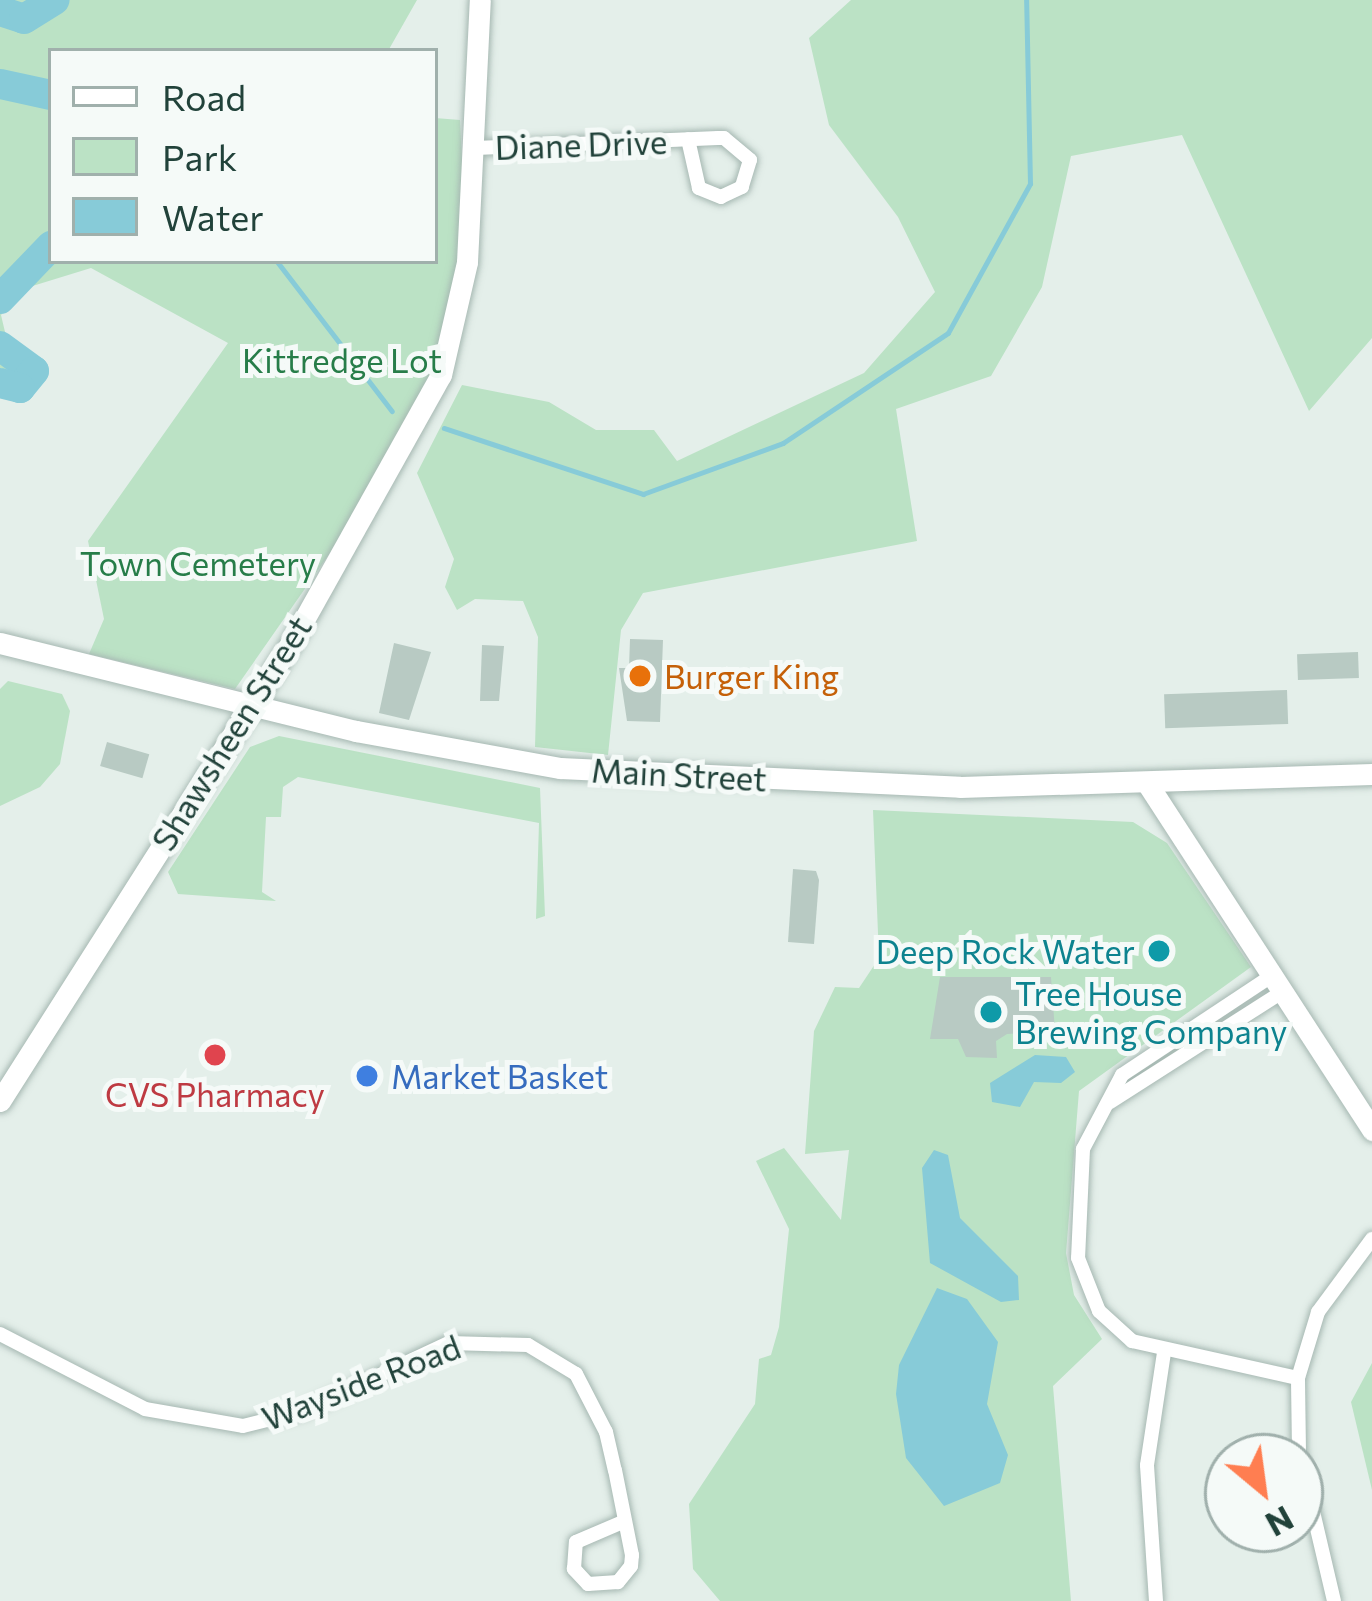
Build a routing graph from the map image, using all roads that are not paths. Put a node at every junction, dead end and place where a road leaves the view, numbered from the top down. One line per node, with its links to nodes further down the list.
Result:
1 (481, 0): 3 (main road, Shawsheen Street)
2 (688, 139): 2 (street, Diane Drive); 3 (street, Diane Drive)
3 (474, 148): 5 (main road, Shawsheen Street)
4 (0, 643): 5 (main road, Main Street)
5 (252, 704): 7 (main road, Main Street); 9 (main road, Shawsheen Street)
6 (1372, 774): 7 (main road, Main Street)
7 (1147, 783): 8 (main road)
8 (1278, 984): 10 (main road); 15 (street)
9 (0, 1101)
10 (1372, 1130)
11 (1372, 1239): 13 (street)
12 (1372, 1252): 13 (street)
13 (1357, 1261): 16 (street)
14 (0, 1334): 17 (street, Wayside Road)
15 (1164, 1352): 16 (street); 18 (street)
16 (1298, 1378): 19 (street)
17 (625, 1521): 17 (street, Wayside Road)
18 (1156, 1601)
19 (1334, 1601)

